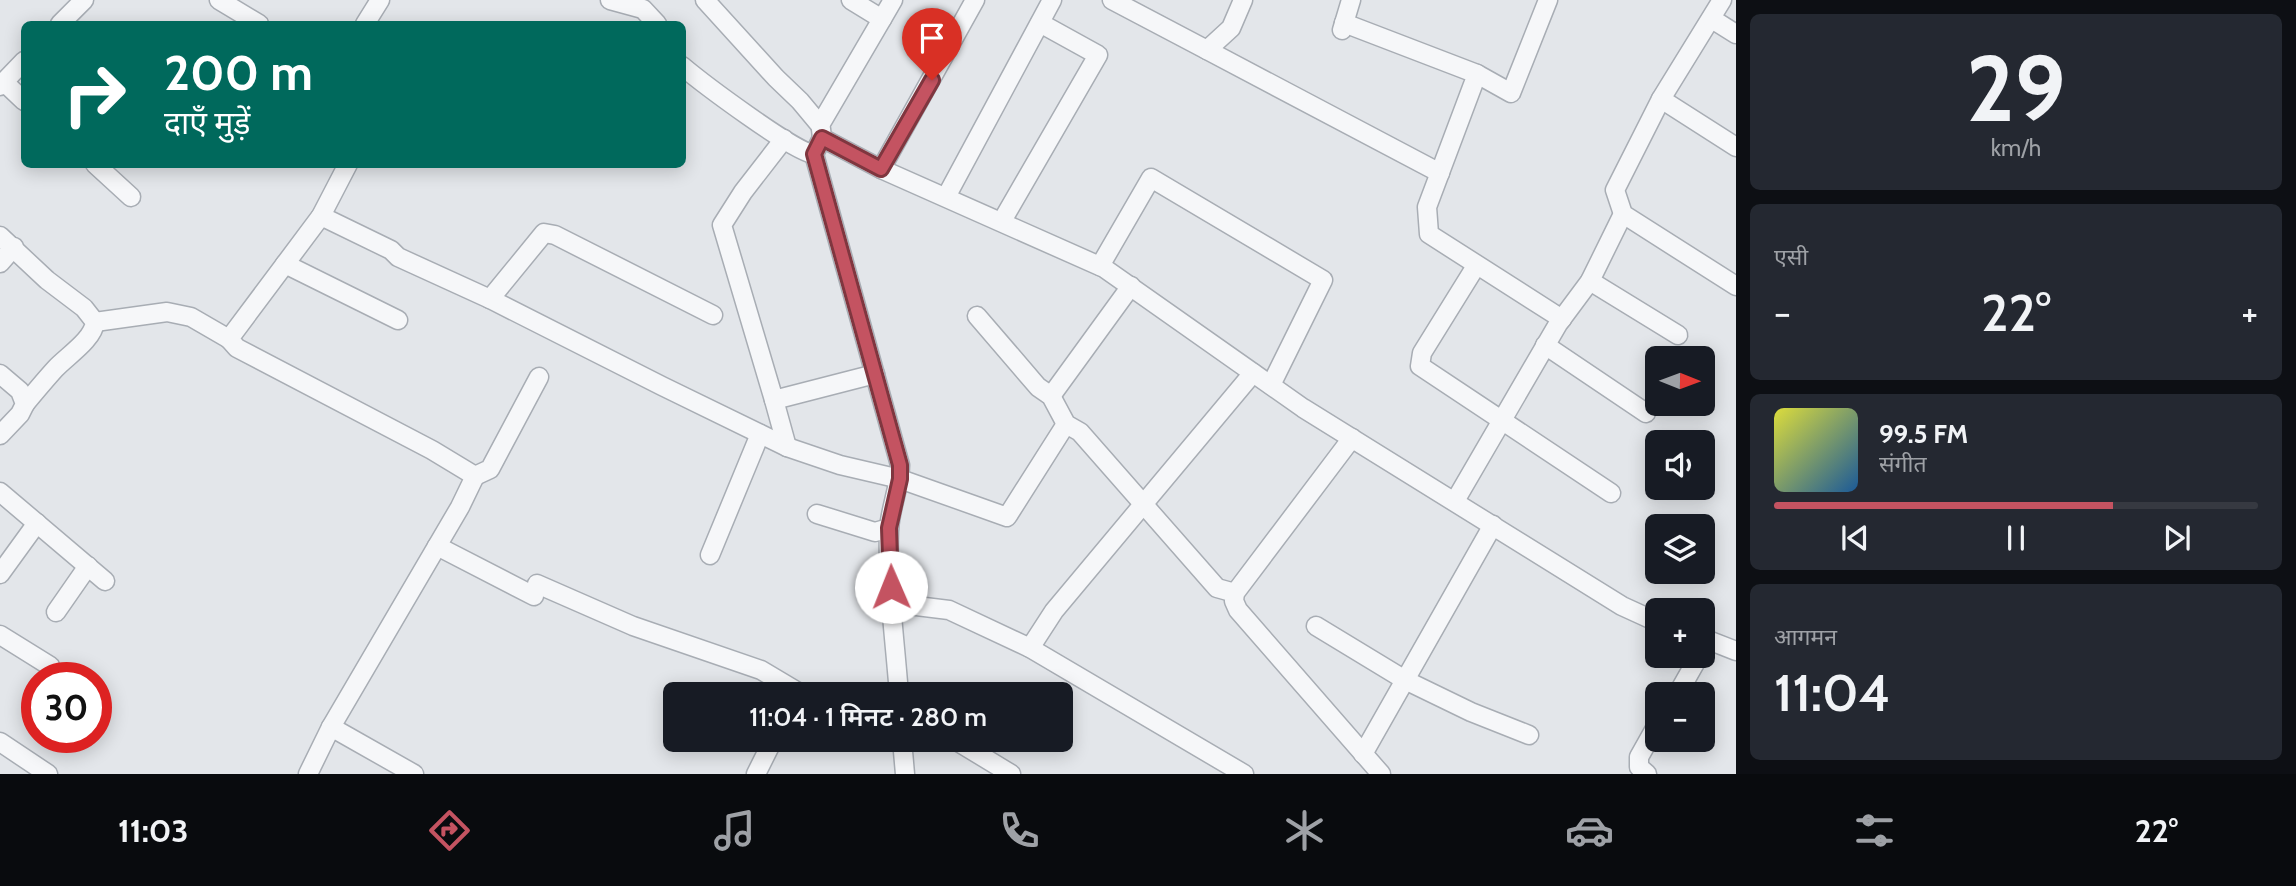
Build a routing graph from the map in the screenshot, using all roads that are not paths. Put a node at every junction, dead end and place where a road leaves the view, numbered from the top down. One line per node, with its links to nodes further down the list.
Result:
1 (83, 0): 17 (street)
2 (219, 0): 18 (street)
3 (380, 0): 19 (street)
4 (611, 0): 20 (street)
5 (705, 0): 31 (street)
6 (851, 0): 15 (street)
7 (893, 0): 15 (street)
8 (975, 0): 35 (street)
9 (1052, 0): 21 (street)
10 (1112, 0): 23 (street)
11 (1243, 0): 23 (street)
12 (1351, 0): 26 (street)
13 (1548, 0): 26 (street)
14 (1722, 0): 16 (street)
15 (882, 19): 31 (street)
16 (1712, 19): 22 (street); 29 (street)
17 (63, 21)
18 (254, 21)
19 (367, 21)
20 (654, 21)
21 (1040, 23): 38 (street); 41 (street)
22 (1736, 34)
23 (1207, 50): 36 (street)
24 (21, 64): 27 (street)
25 (686, 69): 30 (street)
26 (1477, 74): 36 (street)
27 (2, 84): 28 (street)
28 (21, 99)
29 (1661, 99): 32 (street); 39 (street)
30 (784, 139): 31 (street); 65 (street)
31 (818, 139): 35 (street); 61 (street)
32 (1736, 147)
33 (99, 168): 37 (street)
34 (346, 168): 40 (street)
35 (881, 169): 38 (street)
36 (1440, 173): 46 (street)
37 (131, 197)
38 (946, 197): 41 (street)
39 (1623, 214): 47 (street); 49 (street)
40 (321, 216): 44 (street); 50 (street)
41 (1002, 221): 45 (street)
42 (7, 242): 43 (street); 55 (street)
43 (0, 263)
44 (285, 264): 54 (street); 57 (street)
45 (1100, 266): 48 (street); 63 (street)
46 (1476, 266): 53 (street); 68 (street)
47 (1590, 281): 53 (street); 56 (street)
48 (1131, 286): 59 (street); 64 (street)
49 (1736, 286)
50 (490, 299): 51 (street); 70 (street)
51 (713, 315)
52 (977, 316): 64 (street)
53 (1562, 319): 58 (street)
54 (398, 320)
55 (95, 322): 57 (street); 66 (street)
56 (1678, 335)
57 (229, 339): 74 (street)
58 (1545, 345): 67 (street); 68 (street)
59 (1253, 373): 63 (street); 79 (street)
60 (0, 374): 66 (street)
61 (874, 374): 65 (street); 75 (street)
62 (539, 377): 74 (street)
63 (1271, 385): 72 (street)
64 (1051, 396): 69 (street)
65 (775, 400): 73 (street)
66 (25, 404): 71 (street)
67 (1645, 412)
68 (1502, 418): 77 (street); 78 (street)
69 (1066, 424): 75 (street); 79 (street)
70 (760, 434): 73 (street); 85 (street)
71 (0, 435)
72 (1352, 438): 78 (street); 89 (street)
73 (788, 447): 75 (street)
74 (475, 476): 84 (street)
75 (900, 479): 83 (street)
76 (0, 492): 81 (street)
77 (1611, 493)
78 (1455, 501): 82 (street)
79 (1143, 504): 89 (street); 95 (street)
80 (817, 514): 83 (street)
81 (37, 523): 86 (street); 87 (street)
82 (1493, 525): 92 (street); 99 (street)
83 (889, 528): 90 (street)
84 (437, 546): 100 (street); 102 (street)
85 (710, 555)
86 (88, 566): 88 (street); 91 (street)
87 (0, 574)
88 (105, 581)
89 (1235, 593): 109 (street)
90 (892, 603): 95 (street); 101 (street)
91 (56, 612)
92 (1645, 617)
93 (1316, 626): 99 (street)
94 (0, 635): 98 (street)
95 (1030, 648): 116 (street)
96 (1715, 648): 97 (street)
97 (1736, 651)
98 (44, 662)
99 (1405, 680): 103 (street); 109 (street)
100 (780, 682)
101 (898, 682)
102 (331, 727): 111 (street); 112 (street)
103 (1529, 735)
104 (0, 742): 110 (street)
105 (1645, 746): 117 (street)
106 (767, 752): 113 (street)
107 (903, 752): 114 (street)
108 (975, 752): 115 (street)
109 (1372, 767)
110 (48, 774)
111 (308, 774)
112 (414, 774)
113 (757, 774)
114 (905, 774)
115 (1011, 774)
116 (1244, 774)
117 (1647, 774)

